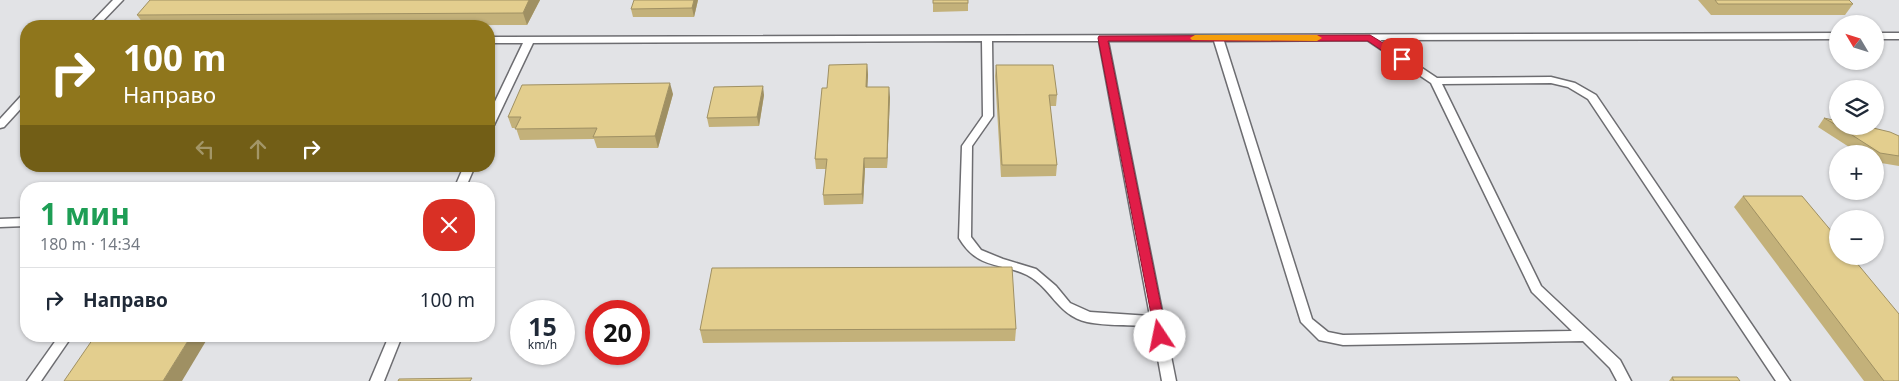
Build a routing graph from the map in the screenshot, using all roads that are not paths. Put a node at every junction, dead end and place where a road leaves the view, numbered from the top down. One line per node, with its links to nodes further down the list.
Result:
1 (118, 0): 2 (lane)
2 (99, 20)
3 (1829, 36): 8 (lane)
4 (1884, 36): 5 (lane)
5 (1899, 36)
6 (1103, 38): 7 (lane); 9 (lane); 18 (lane)
7 (1218, 38): 8 (lane); 19 (lane)
8 (1370, 38): 12 (lane)
9 (987, 39): 11 (lane); 18 (lane)
10 (495, 40): 11 (lane)
11 (528, 40): 14 (lane)
12 (1435, 81): 19 (lane); 26 (lane)
13 (20, 103): 15 (lane)
14 (495, 112)
15 (0, 125)
16 (20, 222): 17 (lane)
17 (0, 223)
18 (1158, 321): 24 (lane)
19 (1586, 336): 25 (lane)
20 (62, 342): 22 (lane)
21 (393, 342): 23 (lane)
22 (34, 381)
23 (377, 381)
24 (1169, 381)
25 (1624, 381)
26 (1783, 381)

